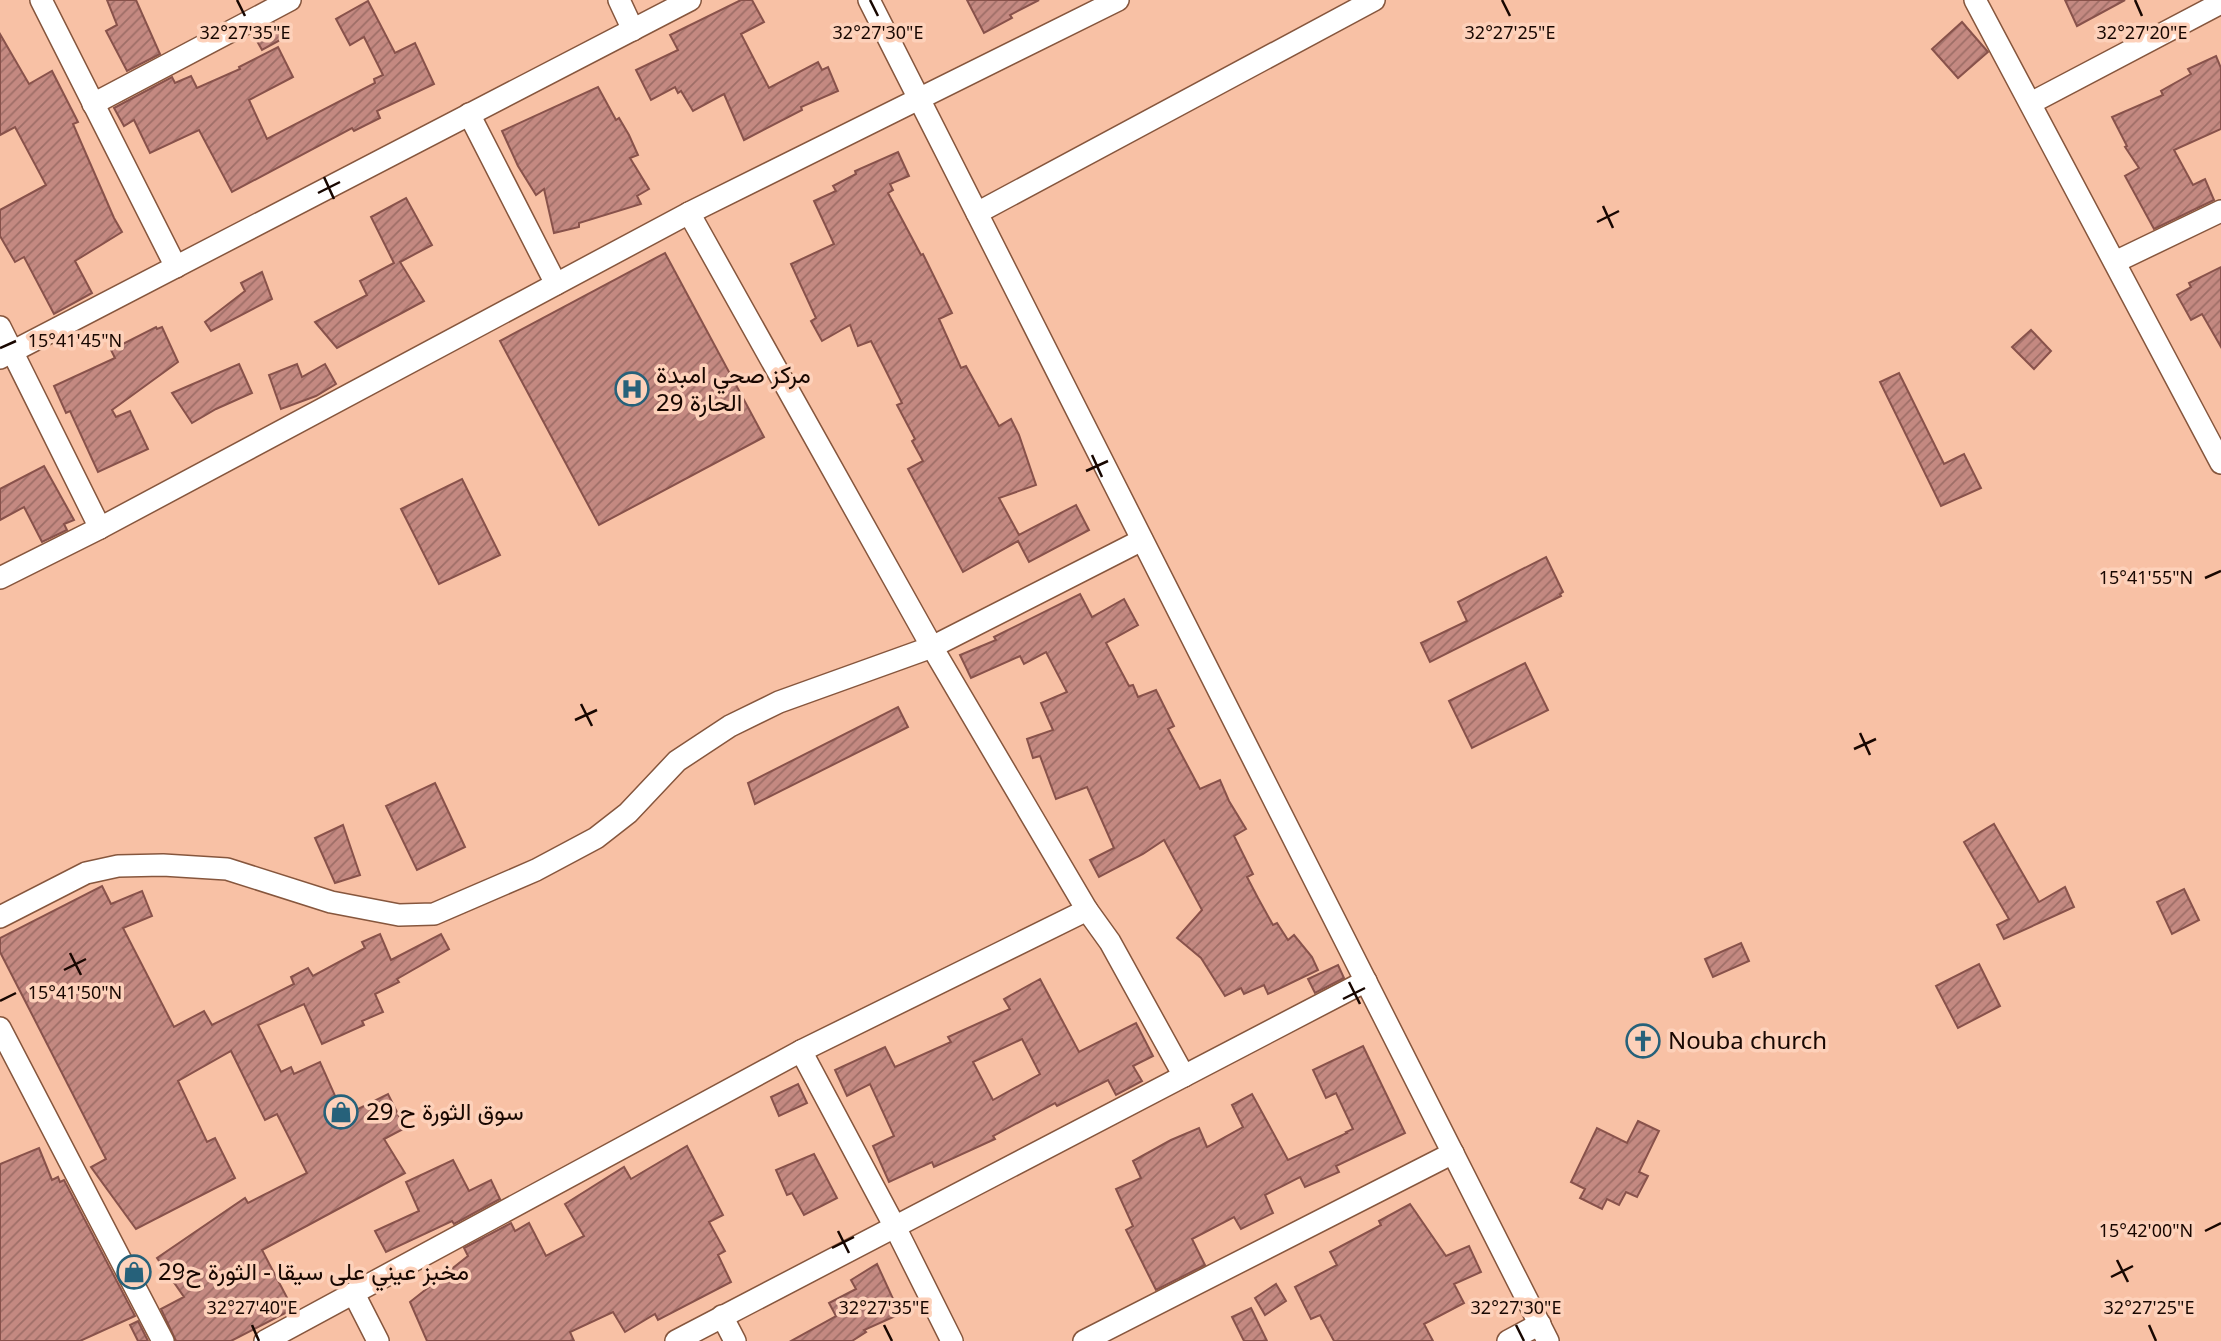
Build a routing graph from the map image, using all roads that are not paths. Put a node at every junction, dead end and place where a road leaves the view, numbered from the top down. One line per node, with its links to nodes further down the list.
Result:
1 (41, 0): 13 (street)
2 (290, 0): 13 (street)
3 (619, 0): 10 (street)
4 (690, 0): 10 (street)
5 (869, 0): 11 (street)
6 (1118, 0): 11 (street)
7 (1374, 0): 17 (street)
8 (1975, 0): 12 (street)
9 (2221, 3): 12 (street)
10 (633, 30): 14 (street)
11 (919, 99): 16 (street); 17 (street)
12 (2031, 103): 18 (street)
13 (93, 104): 19 (street)
14 (469, 114): 19 (street); 20 (street)
15 (2221, 211): 18 (street)
16 (689, 213): 20 (street); 28 (street)
17 (977, 213): 26 (street)
18 (2115, 262): 23 (street)
19 (176, 267): 22 (street)
20 (556, 284): 25 (street)
21 (0, 327): 22 (street)
22 (6, 355): 25 (street)
23 (2214, 435): 24 (street)
24 (2221, 463)
25 (100, 528): 27 (street)
26 (1142, 540): 28 (street); 31 (street)
27 (0, 579)
28 (932, 647): 29 (street); 30 (street)
29 (1087, 910): 33 (street); 34 (street)
30 (0, 917)
31 (1366, 981): 34 (street); 35 (street)
32 (0, 1028): 40 (street)
33 (801, 1051): 36 (street); 37 (street)
34 (1184, 1076): 36 (street)
35 (1453, 1153): 39 (street); 46 (street)
36 (895, 1227): 38 (street); 45 (street)
37 (354, 1294): 41 (street); 42 (street)
38 (722, 1316): 43 (street); 44 (street)
39 (1544, 1333): 47 (street)
40 (163, 1341)
41 (265, 1341)
42 (378, 1341)
43 (676, 1341)
44 (735, 1341)
45 (952, 1341)
46 (1084, 1341)
47 (1508, 1341)

